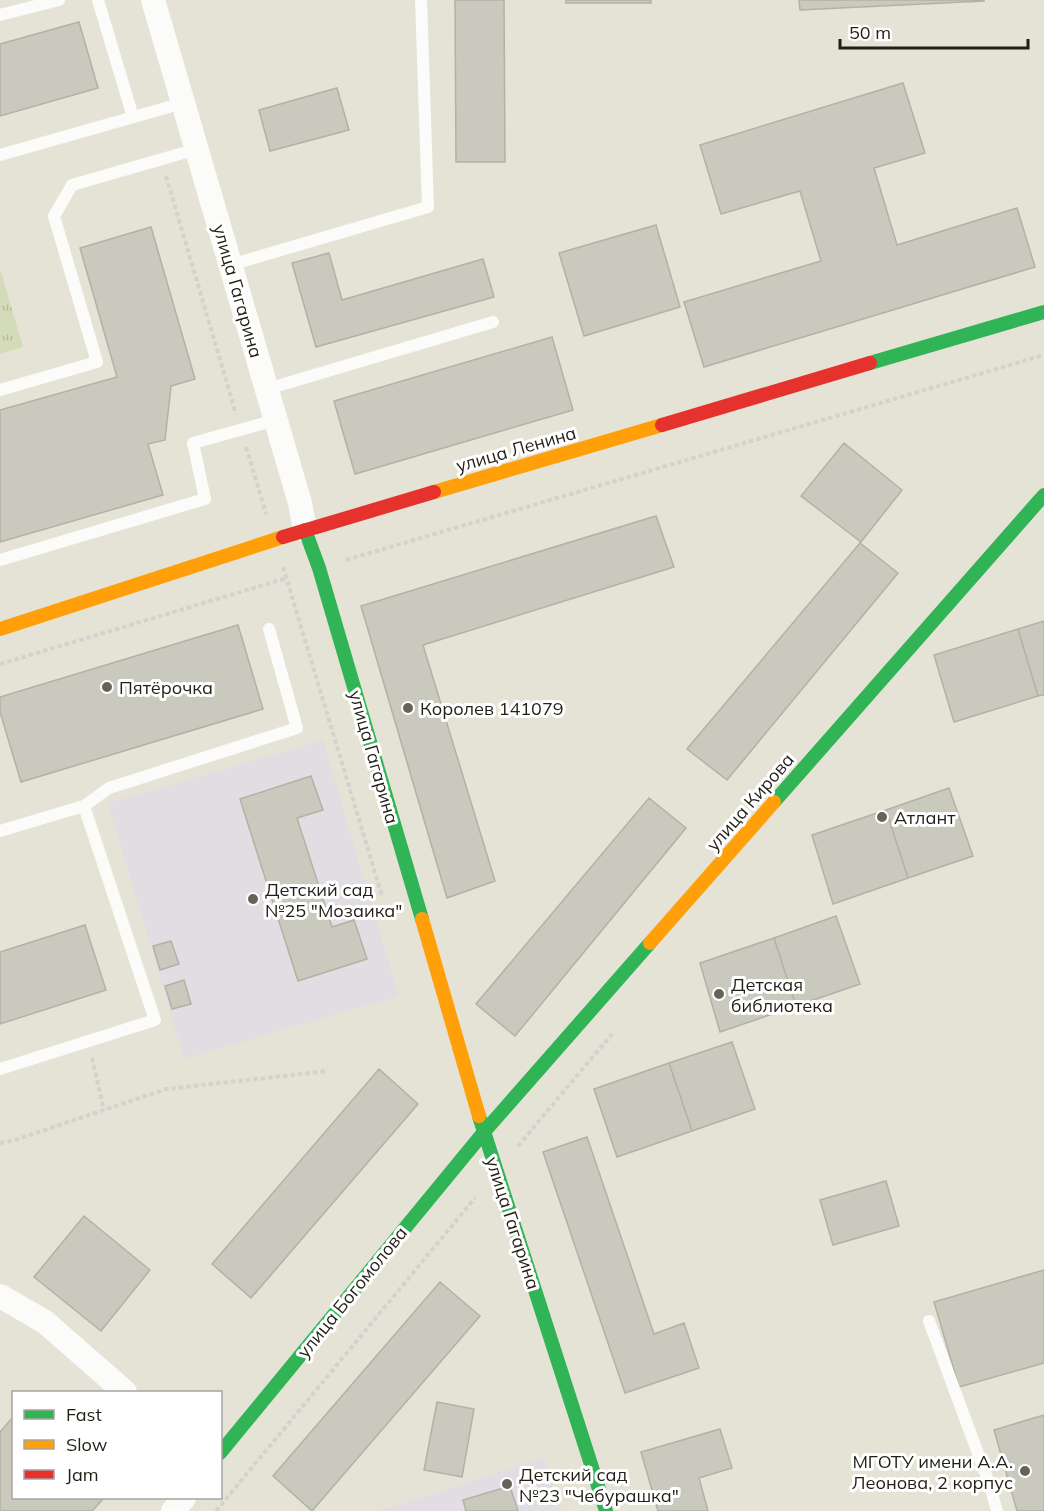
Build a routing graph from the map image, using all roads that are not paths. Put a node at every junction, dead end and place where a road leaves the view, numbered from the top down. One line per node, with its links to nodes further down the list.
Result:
1 (59, 0): 5 (lane)
2 (98, 0): 7 (lane)
3 (153, 0): 6 (street, улица Гагарина)
4 (421, 0): 10 (lane)
5 (0, 15)
6 (183, 103): 7 (lane); 8 (street, улица Гагарина)
7 (133, 117): 9 (lane)
8 (196, 148): 10 (street, улица Гагарина); 14 (lane)
9 (0, 155)
10 (230, 265): 13 (street, улица Гагарина)
11 (1044, 312): 17 (street, улица Ленина)
12 (493, 322): 13 (lane)
13 (267, 389): 15 (street, улица Гагарина)
14 (0, 390)
15 (276, 420): 17 (street, улица Гагарина); 18 (lane)
16 (1044, 495): 24 (street, улица Кирова)
17 (305, 530): 19 (street, улица Ленина); 24 (street, улица Гагарина)
18 (0, 560)
19 (0, 629)
20 (269, 629): 21 (lane)
21 (84, 806): 22 (lane); 23 (lane)
22 (0, 831)
23 (0, 1069)
24 (484, 1132): 28 (street, улица Богомолова); 31 (street, улица Гагарина)
25 (0, 1296): 27 (street)
26 (929, 1321): 32 (lane)
27 (123, 1391)
28 (222, 1450)
29 (182, 1499): 30 (street)
30 (172, 1511)
31 (606, 1511)
32 (997, 1511)

